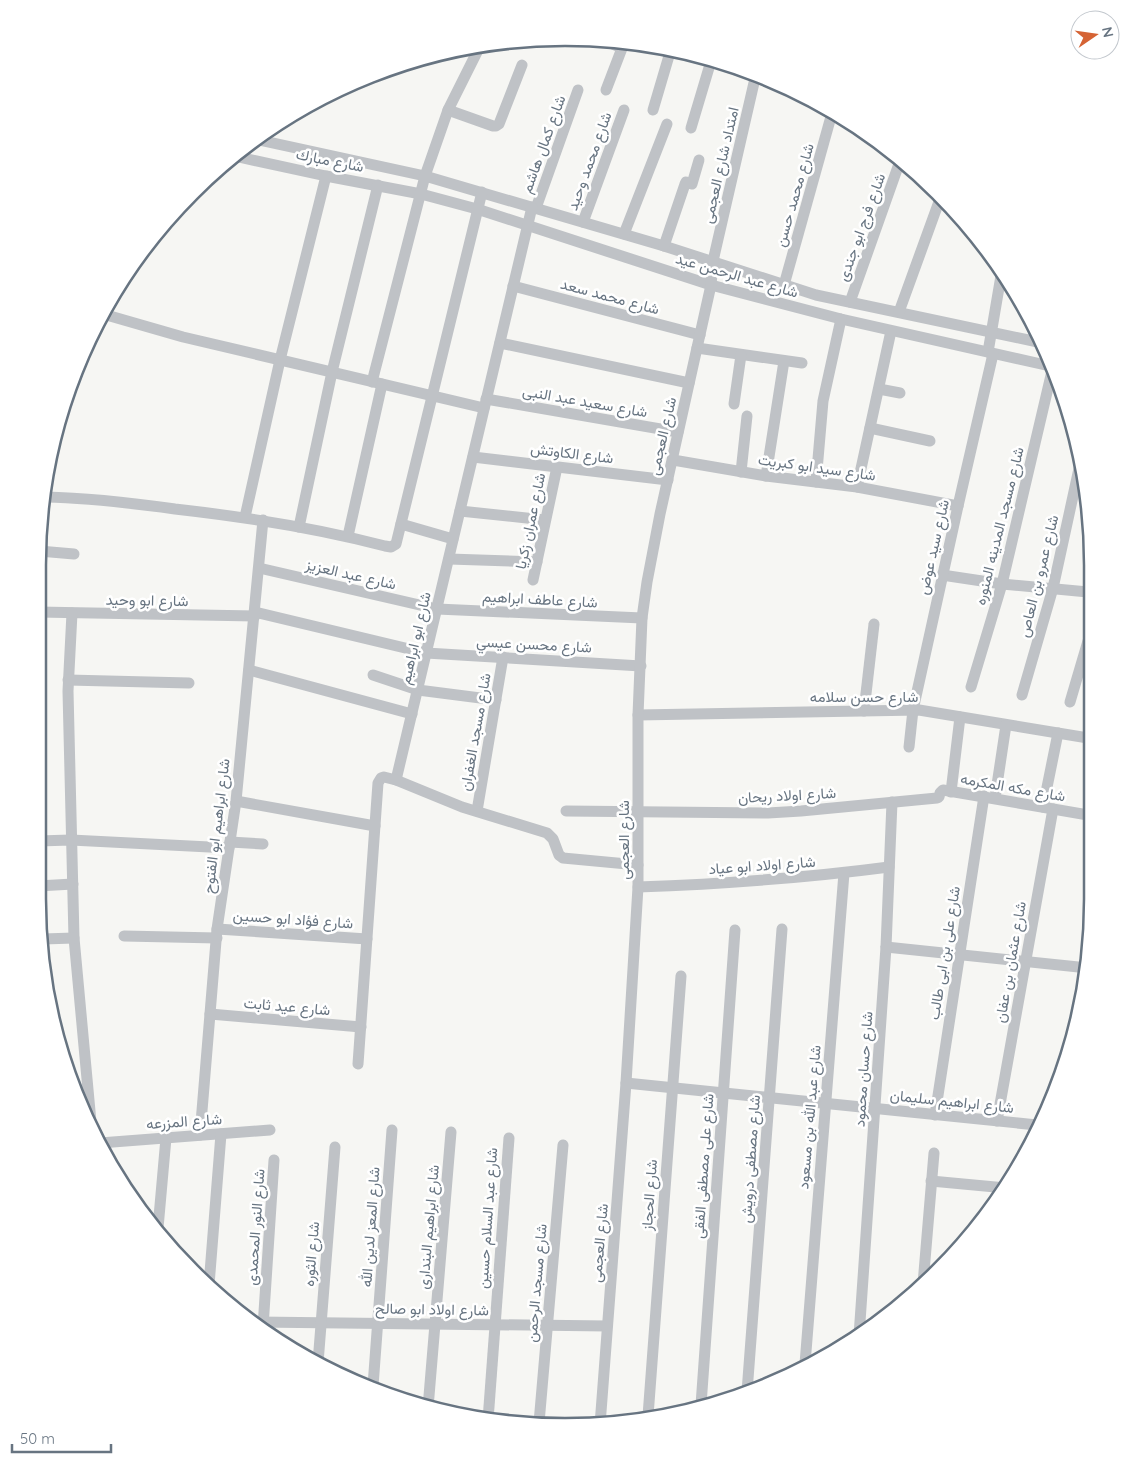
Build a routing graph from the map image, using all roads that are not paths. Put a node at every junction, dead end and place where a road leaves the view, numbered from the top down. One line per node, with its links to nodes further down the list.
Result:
1 (622, 50): 8 (street)
2 (476, 54): 9 (street)
3 (669, 57): 11 (street)
4 (522, 65): 9 (street)
5 (708, 67): 14 (street)
6 (754, 82): 31 (street, امتداد شارع العجمى)
7 (578, 90): 25 (street, شارع كمال هاشم)
8 (606, 90)
9 (448, 110): 20 (street)
10 (624, 110): 27 (street, شارع محمد وحيد)
11 (653, 110)
12 (830, 120): 34 (street, شارع محمد حسن)
13 (668, 124): 29 (street)
14 (692, 128)
15 (266, 141): 20 (street, شارع مبارك)
16 (243, 158): 19 (street, شارع مبارك)
17 (699, 160): 30 (street)
18 (898, 167): 36 (street, شارع فرج ابو جندى)
19 (326, 176): 21 (street, شارع مبارك); 48 (street)
20 (425, 176): 22 (street, شارع عبد الرحمن عيد); 23 (street)
21 (378, 184): 23 (street, شارع مبارك); 52 (street)
22 (482, 192): 25 (street, شارع عبد الرحمن عيد); 26 (street)
23 (421, 194): 26 (street, شارع عبد الرحمن عيد); 54 (street)
24 (938, 204): 37 (street)
25 (534, 208): 27 (street, شارع عبد الرحمن عيد); 28 (street, شارع ابو ابراهيم)
26 (477, 209): 28 (street, شارع عبد الرحمن عيد); 58 (street)
27 (583, 222): 29 (street, شارع عبد الرحمن عيد)
28 (527, 225): 33 (street, شارع عبد الرحمن عيد); 35 (street, شارع ابو ابراهيم)
29 (624, 234): 30 (street, شارع عبد الرحمن عيد)
30 (664, 246): 31 (street, شارع عبد الرحمن عيد)
31 (713, 262): 33 (street, شارع العجمى); 34 (street, شارع عبد الرحمن عيد)
32 (1000, 283): 41 (street, شارع سيد عوض)
33 (711, 285): 39 (street, شارع عبد الرحمن عيد); 42 (street, شارع العجمى)
34 (784, 285): 36 (street, شارع عبد الرحمن عيد)
35 (513, 286): 42 (street, شارع محمد سعد); 44 (street, شارع ابو ابراهيم)
36 (850, 302): 37 (street, شارع عبد الرحمن عيد)
37 (899, 312): 41 (street, شارع عبد الرحمن عيد)
38 (111, 316): 48 (street, شارع سعيد عبد النبى)
39 (841, 319): 40 (street, شارع عبد الرحمن عيد); 72 (street)
40 (891, 331): 46 (street, شارع عبد الرحمن عيد); 56 (street)
41 (992, 332): 43 (street, شارع عبد الرحمن عيد); 46 (street, شارع سيد عوض)
42 (700, 335): 45 (street, شارع العجمى)
43 (1032, 341)
44 (500, 343): 55 (street); 59 (street, شارع ابو ابراهيم)
45 (697, 348): 47 (street); 55 (street, شارع العجمى)
46 (991, 353): 51 (street, شارع عبد الرحمن عيد); 75 (street, شارع سيد عوض)
47 (741, 355): 49 (street); 60 (street)
48 (280, 360): 52 (street, شارع سعيد عبد النبى); 77 (street)
49 (784, 361): 50 (street); 69 (street)
50 (802, 363)
51 (1043, 365)
52 (332, 372): 54 (street, شارع سعيد عبد النبى); 81 (street)
53 (1050, 381): 91 (street, شارع مسجد المدينه المنوره)
54 (377, 383): 58 (street, شارع سعيد عبد النبى); 82 (street)
55 (689, 383): 63 (street, شارع العجمى)
56 (879, 389): 57 (street); 62 (street)
57 (900, 393)
58 (433, 396): 59 (street, شارع سعيد عبد النبى); 80 (street)
59 (485, 404): 63 (street, شارع سعيد عبد النبى); 65 (street, شارع ابو ابراهيم)
60 (734, 404)
61 (747, 416): 68 (street)
62 (870, 428): 64 (street); 73 (street)
63 (678, 432): 66 (street, شارع العجمى)
64 (930, 440)
65 (473, 456): 67 (street, شارع الكاوتش); 76 (street, شارع ابو ابراهيم)
66 (673, 460): 68 (street, شارع سيد ابو كبريت); 70 (street, شارع العجمى)
67 (556, 467): 70 (street, شارع الكاوتش); 79 (street, شارع عمران زكريا)
68 (741, 472): 69 (street, شارع سيد ابو كبريت)
69 (766, 476): 72 (street, شارع سيد ابو كبريت)
70 (668, 480): 98 (street, شارع العجمى)
71 (1076, 480): 92 (street, شارع عمرو بن العاص)
72 (816, 482): 73 (street, شارع سيد ابو كبريت)
73 (857, 487): 75 (street, شارع سيد ابو كبريت)
74 (51, 497): 77 (street)
75 (958, 506): 89 (street, شارع سيد عوض)
76 (460, 511): 79 (street); 83 (street, شارع ابو ابراهيم)
77 (245, 517): 78 (street)
78 (263, 520): 81 (street); 88 (street, شارع ابراهيم ابو الفتوح)
79 (545, 520): 87 (street, شارع عمران زكريا)
80 (401, 524): 82 (street); 83 (street)
81 (299, 527): 82 (street)
82 (348, 536)
83 (453, 539): 86 (street, شارع ابو ابراهيم)
84 (46, 552): 85 (street)
85 (74, 554)
86 (449, 559): 87 (street); 94 (street, شارع ابو ابراهيم)
87 (536, 562): 90 (street, شارع عمران زكريا)
88 (259, 568): 94 (street, شارع عبد العزيز); 97 (street, شارع ابراهيم ابو الفتوح)
89 (942, 576): 91 (street); 113 (street, شارع سيد عوض)
90 (533, 580)
91 (1002, 584): 92 (street); 108 (street, شارع مسجد المدينه المنوره)
92 (1053, 588): 93 (street); 110 (street, شارع عمرو بن العاص)
93 (1084, 592)
94 (437, 609): 98 (street, شارع عاطف ابراهيم); 100 (street, شارع ابو ابراهيم)
95 (46, 612): 96 (street, شارع ابو وحيد)
96 (72, 613): 97 (street, شارع ابو وحيد); 106 (street)
97 (255, 614): 100 (street, شارع ابو وحيد); 104 (street, شارع ابراهيم ابو الفتوح)
98 (642, 618): 103 (street, شارع العجمى)
99 (874, 624): 114 (street)
100 (426, 652): 102 (street, شارع محسن عيسي); 109 (street, شارع ابو ابراهيم)
101 (1084, 655): 112 (street)
102 (503, 657): 103 (street, شارع محسن عيسي); 111 (street, شارع مسجد الغفران)
103 (641, 666): 116 (street, شارع العجمى)
104 (249, 670): 115 (street); 126 (street, شارع ابراهيم ابو الفتوح)
105 (373, 675): 109 (street)
106 (68, 680): 107 (street); 135 (street)
107 (189, 683)
108 (971, 687)
109 (418, 690): 111 (street); 115 (street, شارع ابو ابراهيم)
110 (1022, 695)
111 (496, 700): 129 (street, شارع مسجد الغفران)
112 (1070, 702)
113 (913, 710): 114 (street, شارع حسن سلامه); 117 (street, شارع حسن سلامه); 121 (street, شارع سيد عوض)
114 (864, 711): 116 (street, شارع حسن سلامه)
115 (412, 714): 122 (street, شارع ابو ابراهيم)
116 (638, 715): 131 (street, شارع العجمى)
117 (960, 717): 118 (street, شارع حسن سلامه); 123 (street)
118 (1006, 725): 119 (street, شارع حسن سلامه); 124 (street, شارع على بن ابى طالب)
119 (1058, 733): 120 (street, شارع حسن سلامه); 128 (street)
120 (1084, 737)
121 (909, 747)
122 (396, 780): 129 (street); 133 (street)
123 (951, 792): 124 (street, شارع مكه المكرمه); 125 (street, شارع مكه المكرمه)
124 (989, 797): 128 (street, شارع مكه المكرمه); 152 (street, شارع على بن ابى طالب)
125 (937, 798): 127 (street, شارع اولاد ريحان)
126 (236, 801): 133 (street); 137 (street, شارع ابراهيم ابو الفتوح)
127 (892, 802): 131 (street, شارع اولاد ريحان); 139 (street, شارع حسان محمود)
128 (1048, 808): 132 (street, شارع مكه المكرمه); 153 (street, شارع عثمان بن عفان)
129 (477, 811): 138 (street)
130 (566, 811): 131 (street, شارع اولاد ريحان)
131 (638, 812): 138 (street, شارع العجمى)
132 (1084, 814)
133 (375, 826): 150 (street)
134 (46, 840): 135 (street)
135 (71, 840): 137 (street); 141 (street)
136 (263, 844): 137 (street)
137 (230, 845): 146 (street, شارع ابراهيم ابو الفتوح)
138 (638, 865): 143 (street, شارع العجمى)
139 (889, 867): 140 (street, شارع اولاد ابو عياد); 151 (street, شارع حسان محمود)
140 (844, 873): 143 (street, شارع اولاد ابو عياد); 163 (street, شارع عبد الله بن مسعود)
141 (73, 884): 142 (street); 148 (street)
142 (46, 886)
143 (638, 887): 159 (street, شارع العجمى)
144 (782, 928): 162 (street, شارع مصطفى درويش)
145 (735, 930): 161 (street, شارع على مصطفى الفقى)
146 (217, 934): 147 (street, شارع فؤاد ابو حسين); 150 (street, شارع فؤاد ابو حسين); 156 (street, شارع ابراهيم ابو الفتوح)
147 (124, 936)
148 (74, 938): 149 (street); 164 (street)
149 (48, 939)
150 (367, 939): 157 (street)
151 (886, 947): 152 (street); 165 (street, شارع حسان محمود)
152 (959, 955): 153 (street); 166 (street, شارع على بن ابى طالب)
153 (1025, 962): 154 (street); 167 (street, شارع عثمان بن عفان)
154 (1079, 965)
155 (681, 976): 160 (street, شارع الحجاز)
156 (210, 1014): 157 (street, شارع عيد ثابت); 173 (street, شارع ابراهيم ابو الفتوح)
157 (361, 1027): 158 (street)
158 (358, 1064)
159 (626, 1083): 160 (street, شارع ابراهيم سليمان); 194 (street, شارع العجمى)
160 (672, 1088): 161 (street, شارع ابراهيم سليمان); 201 (street, شارع الحجاز)
161 (723, 1093): 162 (street, شارع ابراهيم سليمان); 200 (street, شارع على مصطفى الفقى)
162 (770, 1098): 163 (street, شارع ابراهيم سليمان); 198 (street, شارع مصطفى درويش)
163 (825, 1104): 165 (street, شارع ابراهيم سليمان); 196 (street, شارع عبد الله بن مسعود)
164 (89, 1105)
165 (876, 1108): 166 (street, شارع ابراهيم سليمان); 193 (street, شارع حسان محمود)
166 (935, 1115): 167 (street, شارع ابراهيم سليمان)
167 (997, 1121): 168 (street, شارع ابراهيم سليمان)
168 (1032, 1124)
169 (270, 1130): 172 (street, شارع المزرعه)
170 (392, 1130): 189 (street, شارع المعز لدين الله)
171 (451, 1132): 190 (street, شارع ابراهيم البندارى)
172 (221, 1134): 173 (street, شارع المزرعه); 185 (street)
173 (200, 1135): 174 (street, شارع المزرعه)
174 (166, 1138): 176 (street, شارع المزرعه); 183 (street)
175 (509, 1138): 191 (street, شارع عبد السلام حسين)
176 (108, 1143)
177 (563, 1145): 192 (street, شارع مسجد الرحمن)
178 (335, 1147): 187 (street, شارع الثوره)
179 (934, 1154): 181 (street)
180 (274, 1160): 186 (street, شارع النور المحمدى)
181 (932, 1181): 182 (street); 184 (street)
182 (996, 1187)
183 (159, 1222)
184 (924, 1273)
185 (210, 1277)
186 (261, 1319)
187 (321, 1322): 188 (street, شارع اولاد ابو صالح); 189 (street, شارع اولاد ابو صالح); 195 (street, شارع الثوره)
188 (267, 1323)
189 (378, 1323): 190 (street, شارع اولاد ابو صالح); 197 (street, شارع المعز لدين الله)
190 (435, 1324): 191 (street, شارع اولاد ابو صالح); 199 (street, شارع ابراهيم البندارى)
191 (494, 1324): 192 (street, شارع اولاد ابو صالح); 202 (street, شارع عبد السلام حسين)
192 (548, 1325): 194 (street, شارع اولاد ابو صالح); 203 (street, شارع مسجد الرحمن)
193 (861, 1325)
194 (607, 1326): 204 (street, شارع العجمى)
195 (319, 1355)
196 (805, 1358)
197 (374, 1381)
198 (748, 1384)
199 (429, 1399)
200 (701, 1399)
201 (648, 1411)
202 (489, 1412)
203 (540, 1417)
204 (601, 1417)

